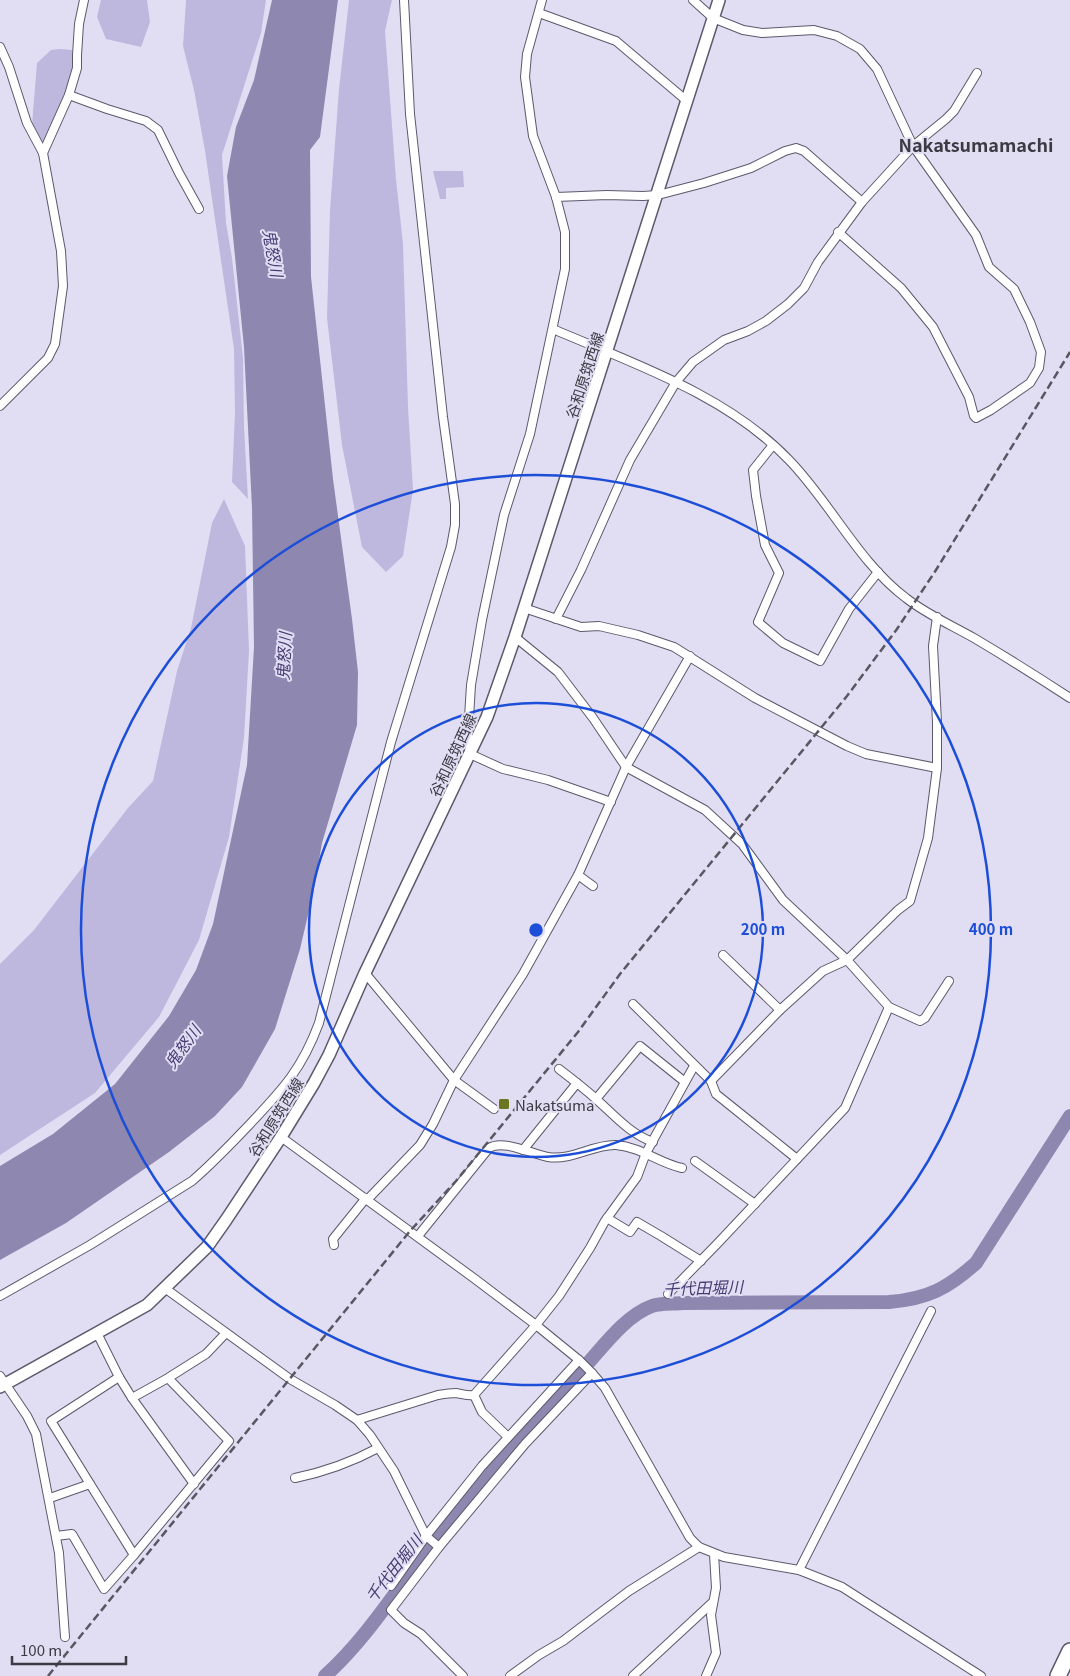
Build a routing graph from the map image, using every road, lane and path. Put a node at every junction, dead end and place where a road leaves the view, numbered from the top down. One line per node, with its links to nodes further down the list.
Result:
1 (84, 0): 10 (street)
2 (404, 0): 67 (street)
3 (542, 0): 6 (street)
4 (692, 0): 7 (street)
5 (719, 0): 7 (main road, 谷和原筑西線)
6 (539, 13): 11 (street); 15 (street)
7 (713, 18): 11 (main road, 谷和原筑西線); 12 (street)
8 (0, 47): 13 (street)
9 (976, 73): 12 (street)
10 (69, 95): 13 (street); 17 (street)
11 (687, 101): 14 (main road, 谷和原筑西線)
12 (913, 146): 16 (street); 18 (street)
13 (43, 153): 22 (street)
14 (658, 195): 15 (street); 16 (street); 20 (main road, 谷和原筑西線)
15 (556, 197): 19 (street)
16 (862, 202): 18 (street)
17 (199, 209)
18 (838, 232): 21 (street)
19 (553, 329): 20 (street); 31 (street)
20 (607, 352): 21 (street); 25 (main road, 谷和原筑西線)
21 (676, 382): 23 (street); 27 (street)
22 (0, 406)
23 (773, 445): 24 (street); 24 (street)
24 (878, 572): 26 (street)
25 (524, 608): 27 (street); 28 (main road, 谷和原筑西線)
26 (937, 617): 30 (street); 33 (street)
27 (556, 620): 29 (street)
28 (515, 637): 31 (main road, 谷和原筑西線); 32 (street)
29 (690, 656): 32 (street); 33 (street)
30 (1070, 698)
31 (470, 754): 34 (street); 39 (main road, 谷和原筑西線)
32 (626, 768): 34 (street); 38 (street)
33 (937, 768): 38 (street)
34 (610, 802): 35 (street)
35 (578, 875): 36 (street); 46 (street)
36 (593, 886)
37 (723, 955): 43 (street)
38 (847, 960): 42 (street); 43 (street)
39 (365, 973): 46 (street); 52 (main road, 谷和原筑西線)
40 (949, 981): 42 (street)
41 (632, 1004): 44 (street)
42 (889, 1006): 56 (street)
43 (780, 1010): 47 (street)
44 (694, 1066): 47 (street); 48 (street)
45 (560, 1069): 49 (street)
46 (454, 1080): 51 (street); 59 (street)
47 (711, 1081): 56 (street)
48 (685, 1082): 50 (street); 53 (street)
49 (577, 1083): 50 (street); 54 (street)
50 (596, 1098): 53 (street)
51 (494, 1109)
52 (281, 1137): 59 (street); 65 (main road, 谷和原筑西線)
53 (653, 1142): 55 (street)
54 (523, 1150): 55 (street); 62 (street)
55 (646, 1153): 58 (street); 61 (street)
56 (797, 1158): 60 (street)
57 (695, 1161): 60 (street)
58 (682, 1168)
59 (367, 1199): 62 (street); 63 (street)
60 (755, 1204): 64 (street)
61 (607, 1218): 64 (street); 69 (street)
62 (418, 1236): 69 (street)
63 (334, 1245)
64 (701, 1261): 66 (street)
65 (166, 1289): 70 (street); 71 (main road, 谷和原筑西線)
66 (668, 1294)
67 (0, 1296)
68 (930, 1311): 92 (street)
69 (536, 1325): 72 (street); 77 (street)
70 (226, 1333): 75 (street); 79 (street)
71 (97, 1334): 74 (street); 76 (main road, 谷和原筑西線)
72 (579, 1360): 73 (street); 80 (street)
73 (592, 1373): 88 (street); 89 (street)
74 (119, 1377): 78 (street); 83 (street)
75 (168, 1378): 78 (street); 84 (street)
76 (2, 1382): 85 (street)
77 (474, 1395): 79 (street); 80 (street)
78 (132, 1398): 84 (street)
79 (357, 1420): 81 (street)
80 (507, 1436): 87 (street)
81 (378, 1448): 82 (street); 87 (street)
82 (295, 1478)
83 (90, 1484): 85 (street); 91 (street)
84 (194, 1484): 91 (street)
85 (50, 1498): 86 (street)
86 (56, 1536): 91 (street); 95 (street)
87 (426, 1536): 89 (street); 93 (street)
88 (699, 1547): 90 (street); 98 (street)
89 (439, 1548): 97 (street)
90 (714, 1554): 92 (street); 94 (street)
91 (134, 1555)
92 (800, 1570): 101 (street)
93 (391, 1586)
94 (714, 1602): 99 (street); 100 (street)
95 (66, 1637)
96 (1070, 1651): 102 (highway)
97 (463, 1676)
98 (510, 1676)
99 (633, 1676)
100 (706, 1676)
101 (981, 1676)
102 (1058, 1676)

